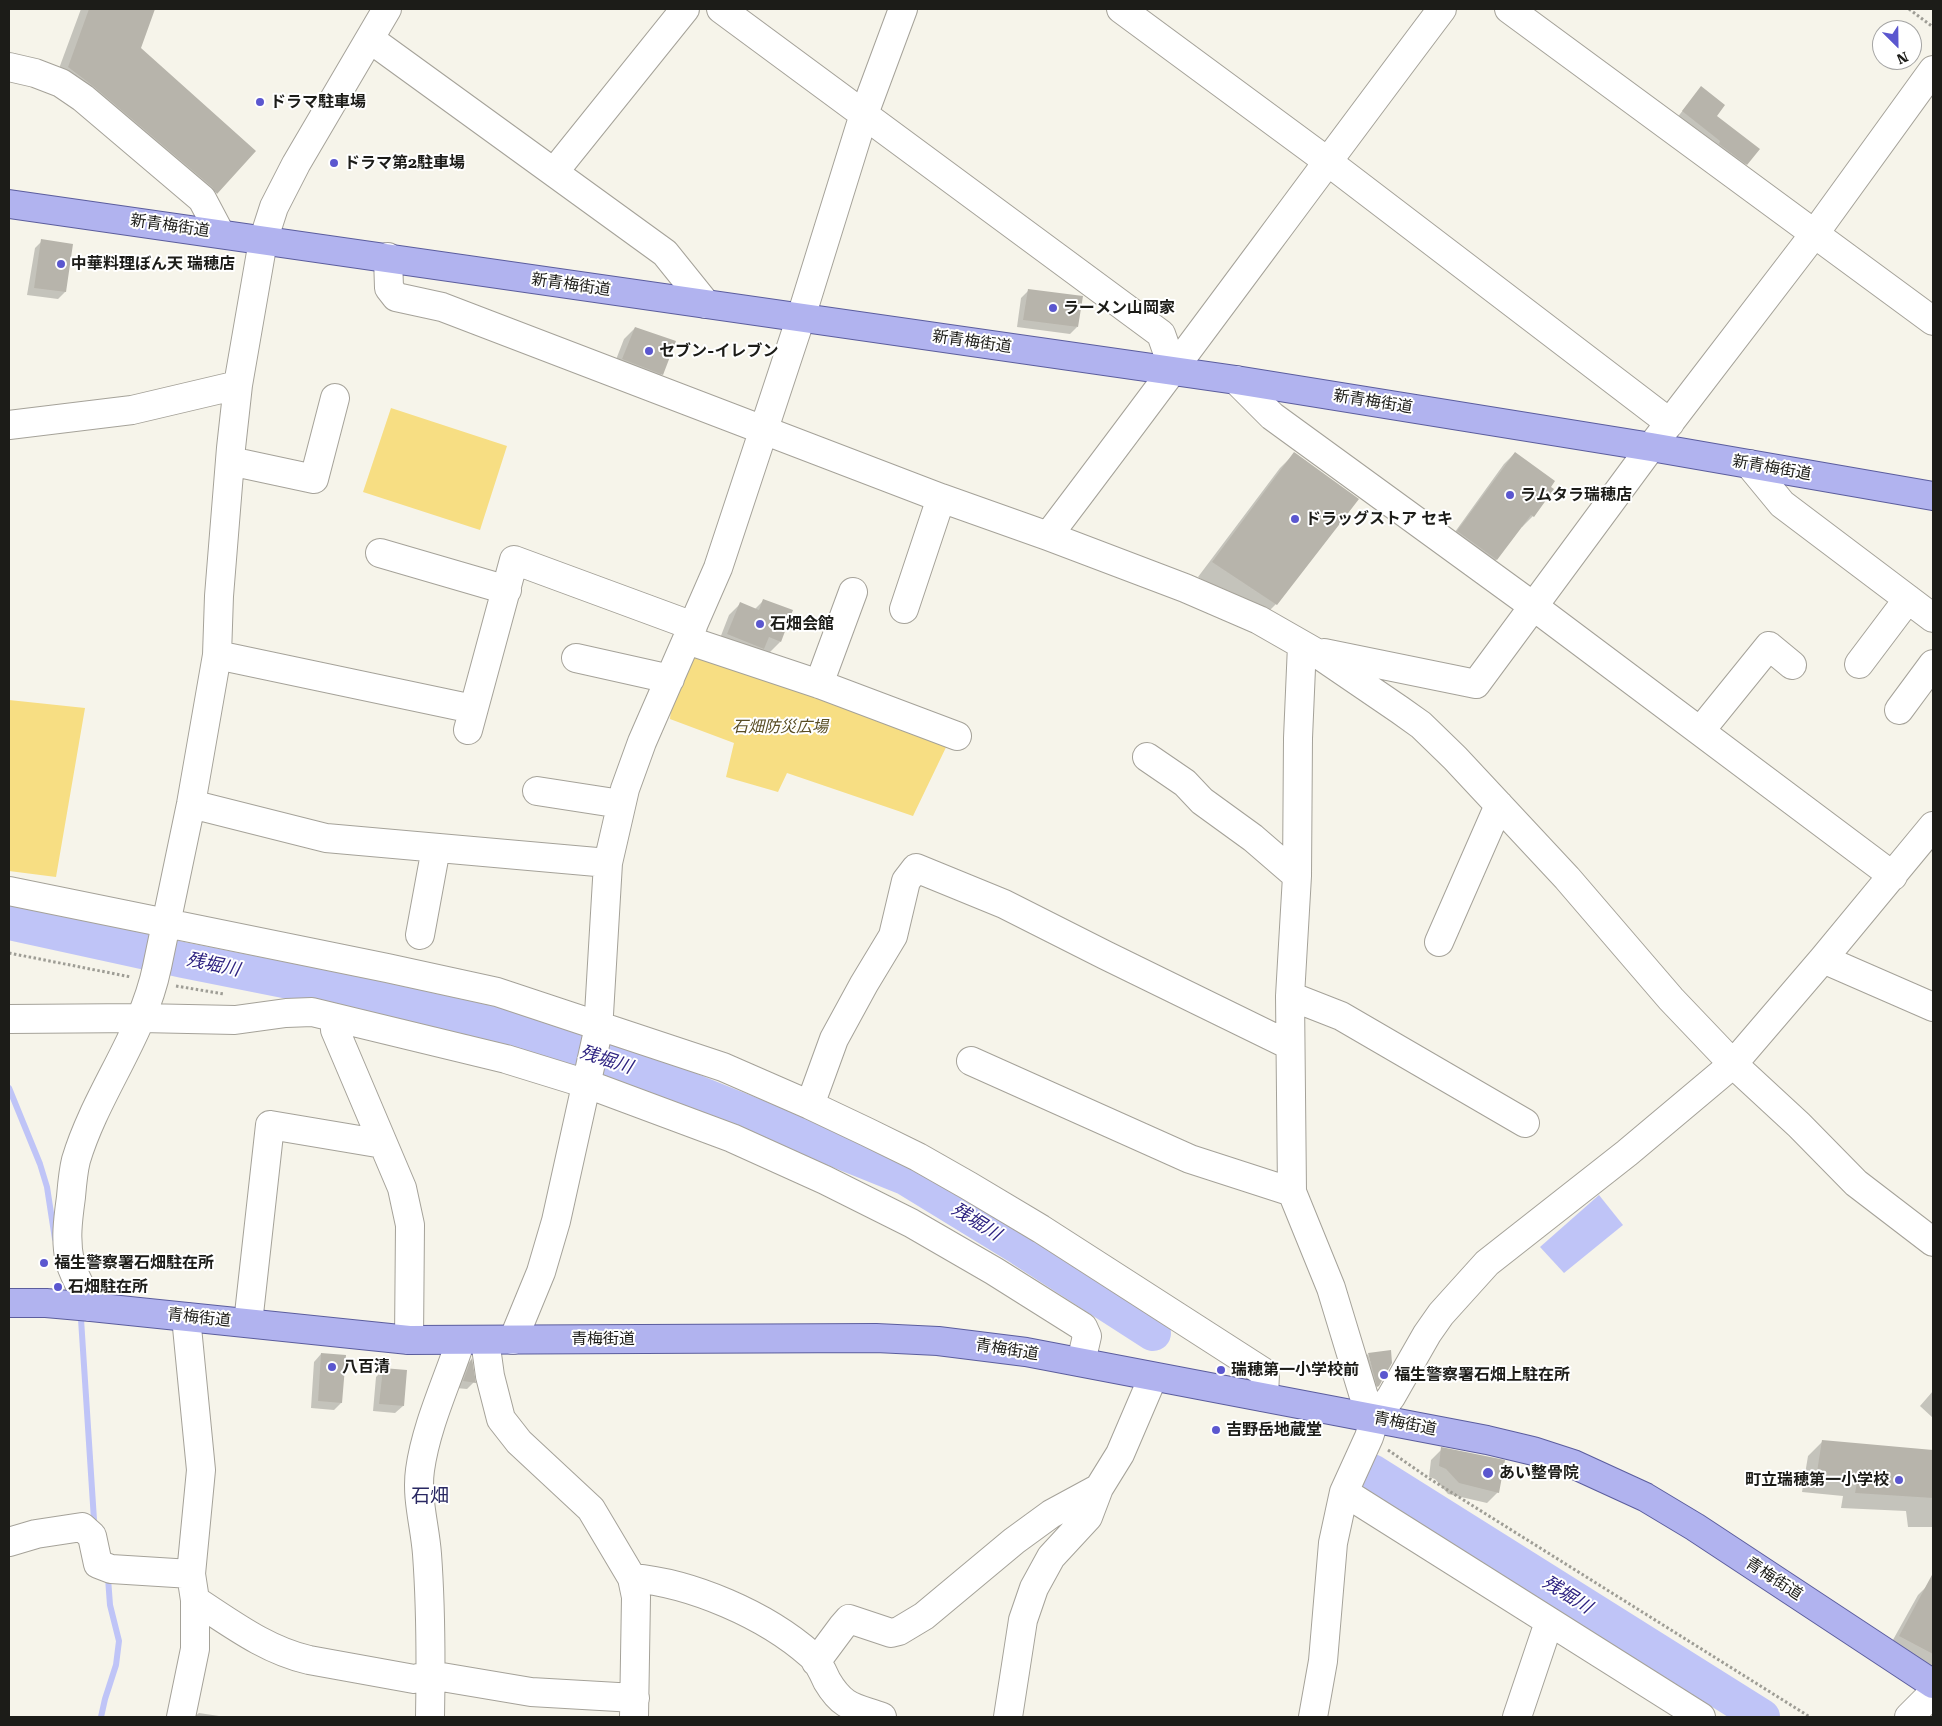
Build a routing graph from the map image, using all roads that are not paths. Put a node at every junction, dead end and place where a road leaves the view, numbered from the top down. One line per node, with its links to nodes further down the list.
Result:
1 (387, 9): 8 (street)
2 (685, 9): 13 (street)
3 (903, 9): 11 (street)
4 (1121, 9): 12 (street)
5 (1442, 9): 12 (street)
6 (1509, 9): 15 (street)
7 (731, 12): 11 (street)
8 (370, 39): 13 (street); 17 (street)
9 (9, 67): 16 (street)
10 (1933, 70): 15 (street)
11 (864, 114): 20 (street); 22 (street)
12 (1327, 161): 22 (street); 26 (street)
13 (554, 172): 19 (street)
14 (9, 204): 16 (main road, 新青梅街道)
15 (1815, 233): 21 (street); 26 (street)
16 (220, 234): 17 (main road, 新青梅街道)
17 (263, 241): 18 (main road, 新青梅街道); 24 (street)
18 (388, 258): 19 (main road, 新青梅街道); 28 (street)
19 (706, 304): 20 (main road, 新青梅街道)
20 (801, 318): 22 (main road, 新青梅街道); 28 (street)
21 (1933, 321)
22 (1174, 371): 23 (main road, 新青梅街道); 34 (street)
23 (1236, 380): 29 (main road, 新青梅街道); 38 (street)
24 (238, 385): 27 (street); 30 (street)
25 (335, 398): 30 (street)
26 (1670, 423): 29 (street)
27 (9, 425)
28 (764, 430): 33 (street); 42 (street)
29 (1651, 448): 31 (main road, 新青梅街道); 38 (street)
30 (230, 460): 44 (street)
31 (1749, 464): 32 (main road, 新青梅街道); 37 (street)
32 (1933, 496)
33 (941, 498): 34 (street); 39 (street)
34 (1048, 536): 43 (street)
35 (380, 553): 36 (street)
36 (507, 590): 42 (street); 44 (street)
37 (1908, 598): 41 (street); 46 (street)
38 (1533, 606): 43 (street); 52 (street)
39 (904, 609)
40 (854, 611): 50 (street)
41 (1933, 618)
42 (690, 633): 49 (street); 50 (street)
43 (1308, 648): 58 (street); 63 (street)
44 (217, 655): 56 (street)
45 (576, 658): 49 (street)
46 (1859, 664)
47 (1933, 664): 51 (street)
48 (1792, 665): 52 (street)
49 (670, 679): 57 (street)
50 (819, 684): 53 (street)
51 (1899, 710)
52 (1701, 730): 64 (street)
53 (957, 736)
54 (1147, 758): 63 (street)
55 (537, 791): 57 (street)
56 (191, 804): 60 (street); 66 (street)
57 (621, 804): 62 (street)
58 (1499, 805): 68 (street); 78 (street)
59 (1933, 826): 61 (street)
60 (436, 848): 62 (street); 67 (street)
61 (1922, 856): 64 (street)
62 (608, 863): 75 (street)
63 (1297, 876): 70 (street)
64 (1893, 876): 69 (street)
65 (9, 891): 66 (street)
66 (165, 928): 72 (street); 75 (street)
67 (420, 935)
68 (1440, 942)
69 (1823, 959): 71 (street); 78 (street)
70 (1290, 996): 76 (street); 81 (street)
71 (1933, 1007)
72 (141, 1018): 73 (street); 74 (street); 86 (street)
73 (336, 1018): 79 (street); 82 (street)
74 (9, 1019)
75 (599, 1028): 79 (street); 80 (street)
76 (1289, 1045): 80 (street); 83 (street)
77 (971, 1061): 83 (street)
78 (1733, 1064): 84 (street); 95 (street)
79 (587, 1082): 91 (street); 92 (street)
80 (810, 1105): 94 (street)
81 (1525, 1123)
82 (383, 1144): 88 (street); 89 (street)
83 (1292, 1192): 95 (street)
84 (1933, 1242)
85 (9, 1304): 86 (main road, 青梅街道)
86 (91, 1307): 87 (main road, 青梅街道)
87 (186, 1317): 88 (main road, 青梅街道); 100 (street)
88 (248, 1323): 89 (main road, 青梅街道)
89 (409, 1340): 90 (main road, 青梅街道)
90 (473, 1340): 91 (main road, 青梅街道); 99 (street); 103 (street)
91 (513, 1340): 92 (main road, 青梅街道)
92 (1081, 1362): 93 (main road, 青梅街道)
93 (1153, 1376): 94 (main road, 青梅街道); 96 (street)
94 (1264, 1397): 95 (main road, 青梅街道)
95 (1372, 1427): 97 (street); 104 (main road, 青梅街道)
96 (1098, 1488): 102 (street); 110 (street)
97 (1344, 1492): 101 (street); 111 (street)
98 (9, 1542): 100 (street)
99 (632, 1578): 102 (street); 106 (street)
100 (193, 1587): 103 (street); 107 (street)
101 (1549, 1622): 112 (street); 113 (street)
102 (816, 1662): 109 (street)
103 (430, 1675): 106 (street); 108 (street)
104 (1933, 1684)
105 (1933, 1693): 114 (street)
106 (635, 1708)
107 (181, 1717)
108 (430, 1717)
109 (882, 1717)
110 (1008, 1717)
111 (1313, 1717)
112 (1516, 1717)
113 (1700, 1717)
114 (1909, 1717)

